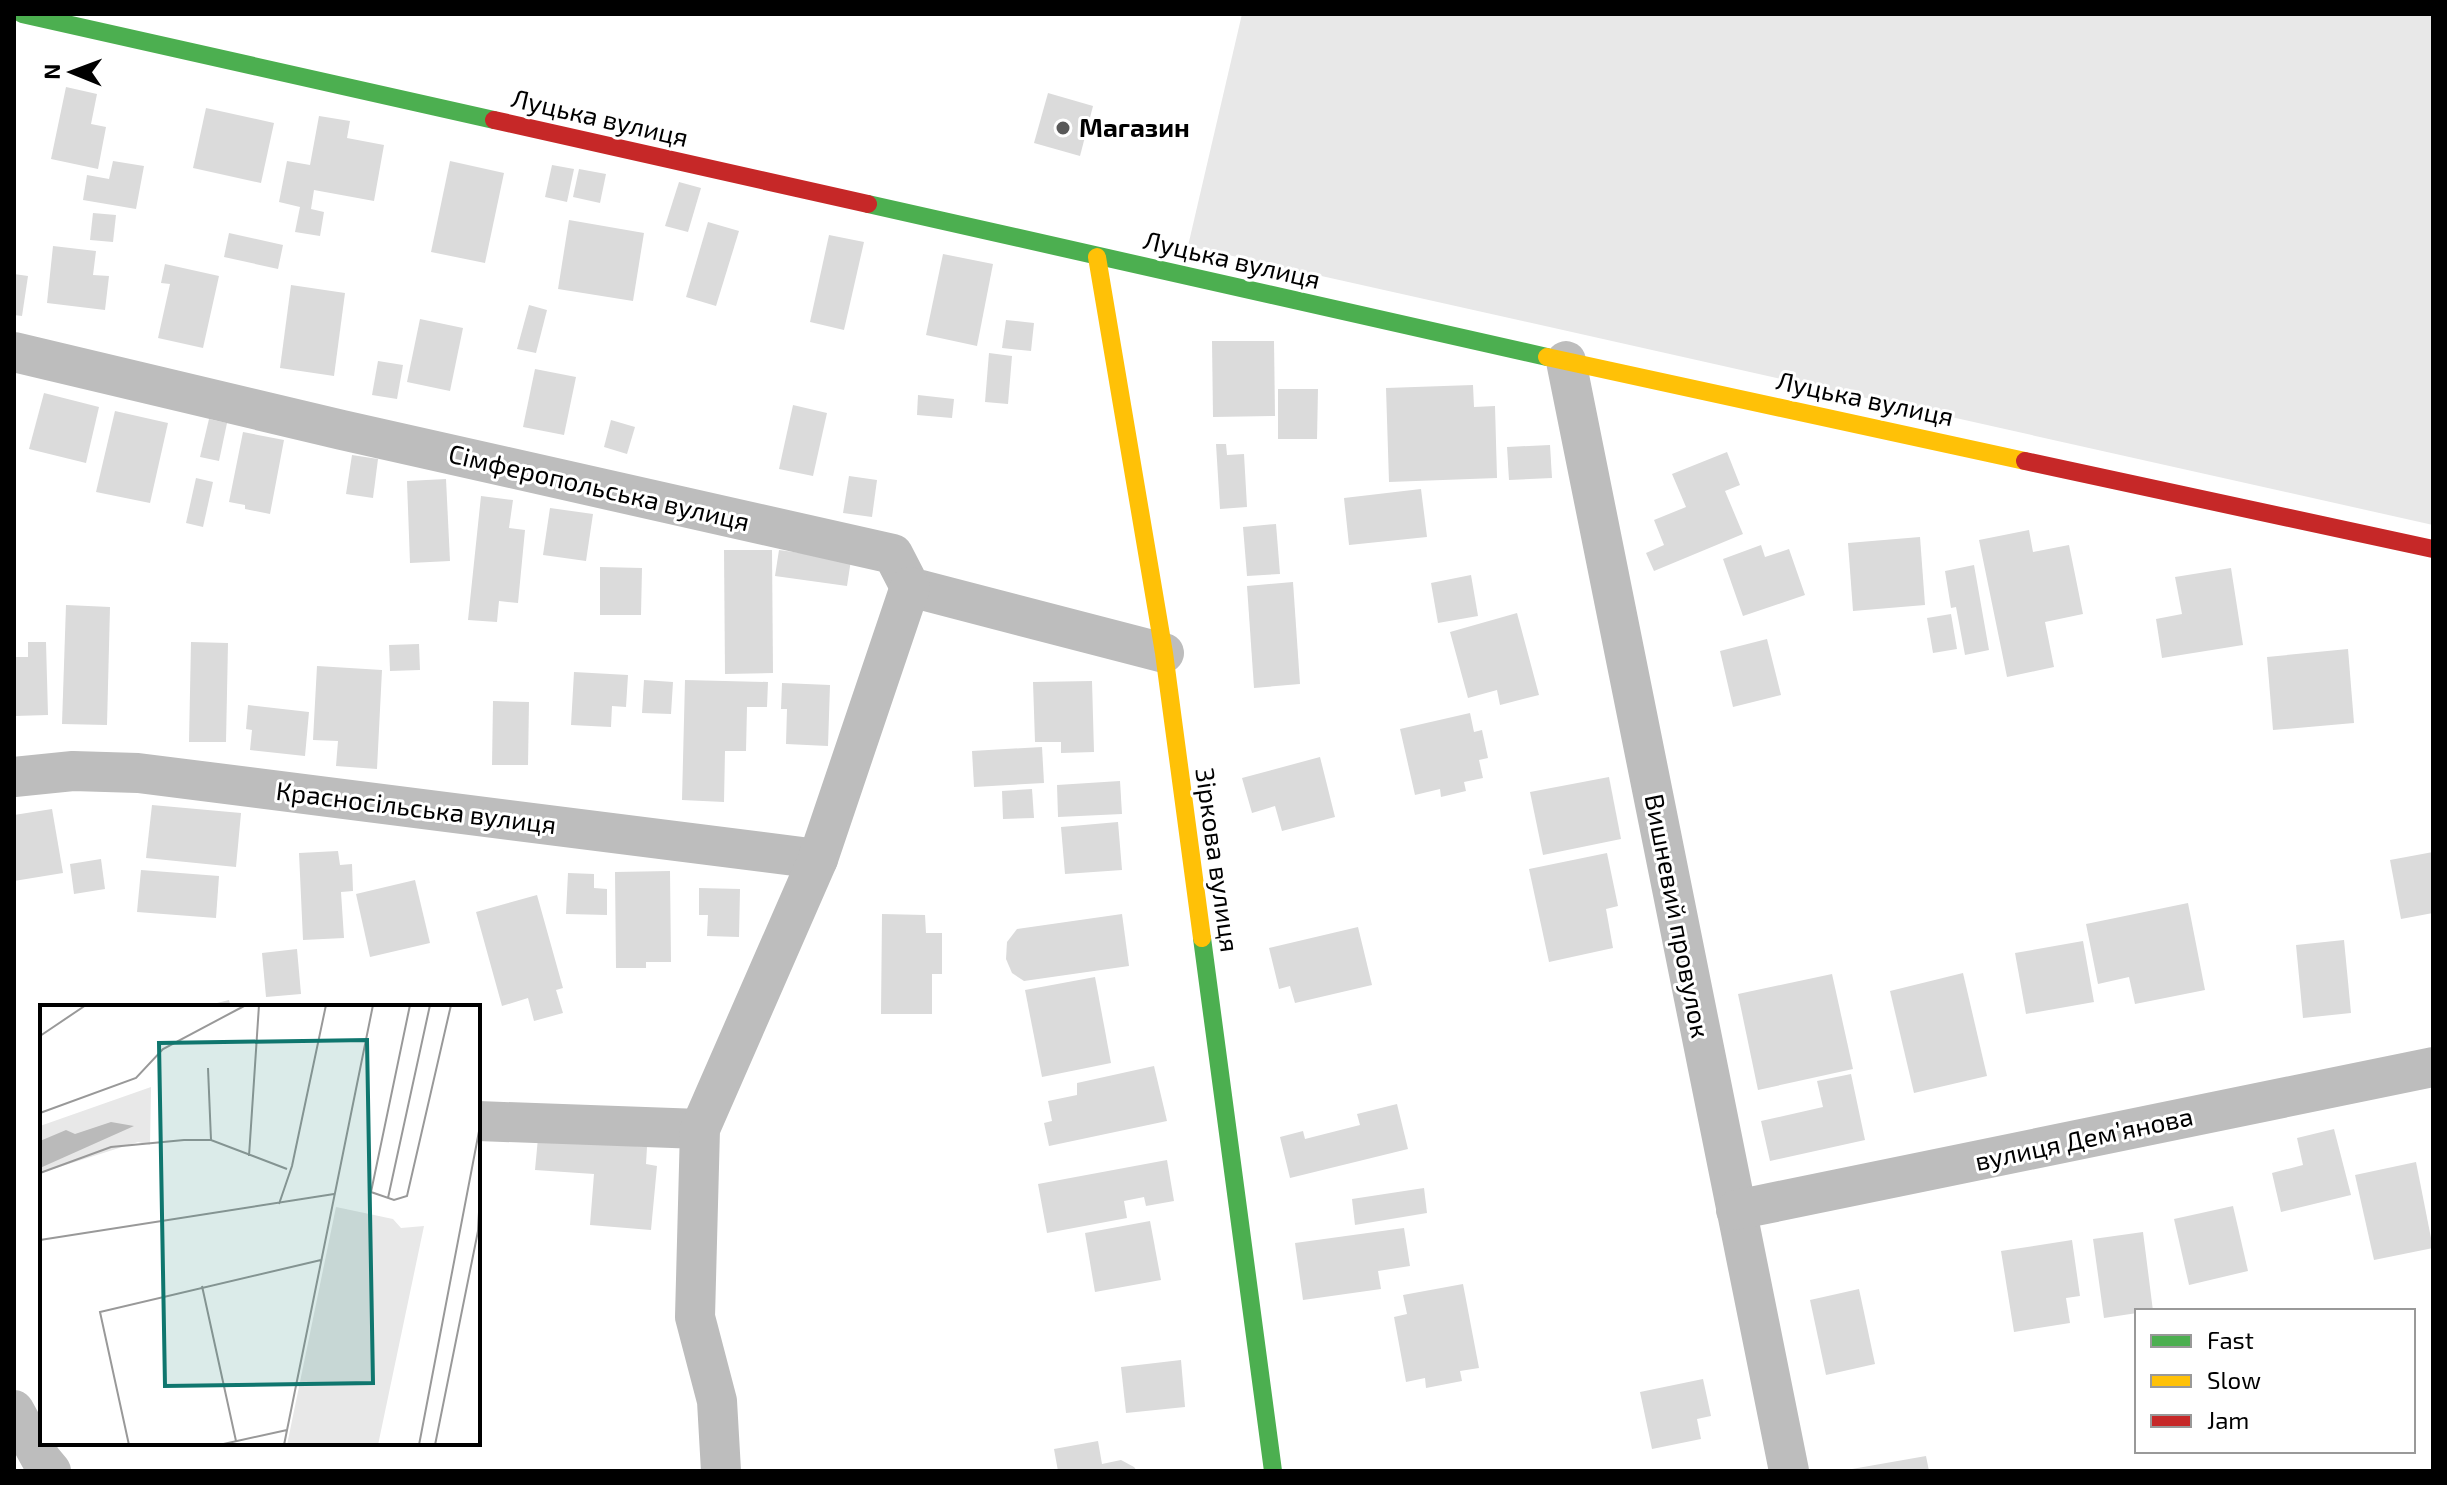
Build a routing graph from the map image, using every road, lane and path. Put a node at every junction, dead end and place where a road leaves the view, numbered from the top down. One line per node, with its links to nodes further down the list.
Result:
1 (22, 14): 2 (street, Луцька вулиця)
2 (1097, 257): 4 (street, Луцька вулиця); 7 (street, Зіркова вулиця)
3 (14, 352): 6 (street, Сімферопольська вулиця)
4 (1566, 361): 5 (street, Луцька вулиця); 13 (street, Вишневий провулок)
5 (2433, 549)
6 (910, 587): 7 (street); 9 (street)
7 (1164, 653): 17 (street, Зіркова вулиця)
8 (14, 777): 9 (street, Красносільська вулиця)
9 (818, 859): 12 (street)
10 (2433, 1067): 13 (street, вулиця Демʼянова)
11 (480, 1121): 12 (street)
12 (700, 1129): 16 (street)
13 (1736, 1210): 18 (street, Вишневий провулок)
14 (14, 1410): 15 (street)
15 (51, 1471)
16 (721, 1471)
17 (1273, 1471)
18 (1789, 1471)

